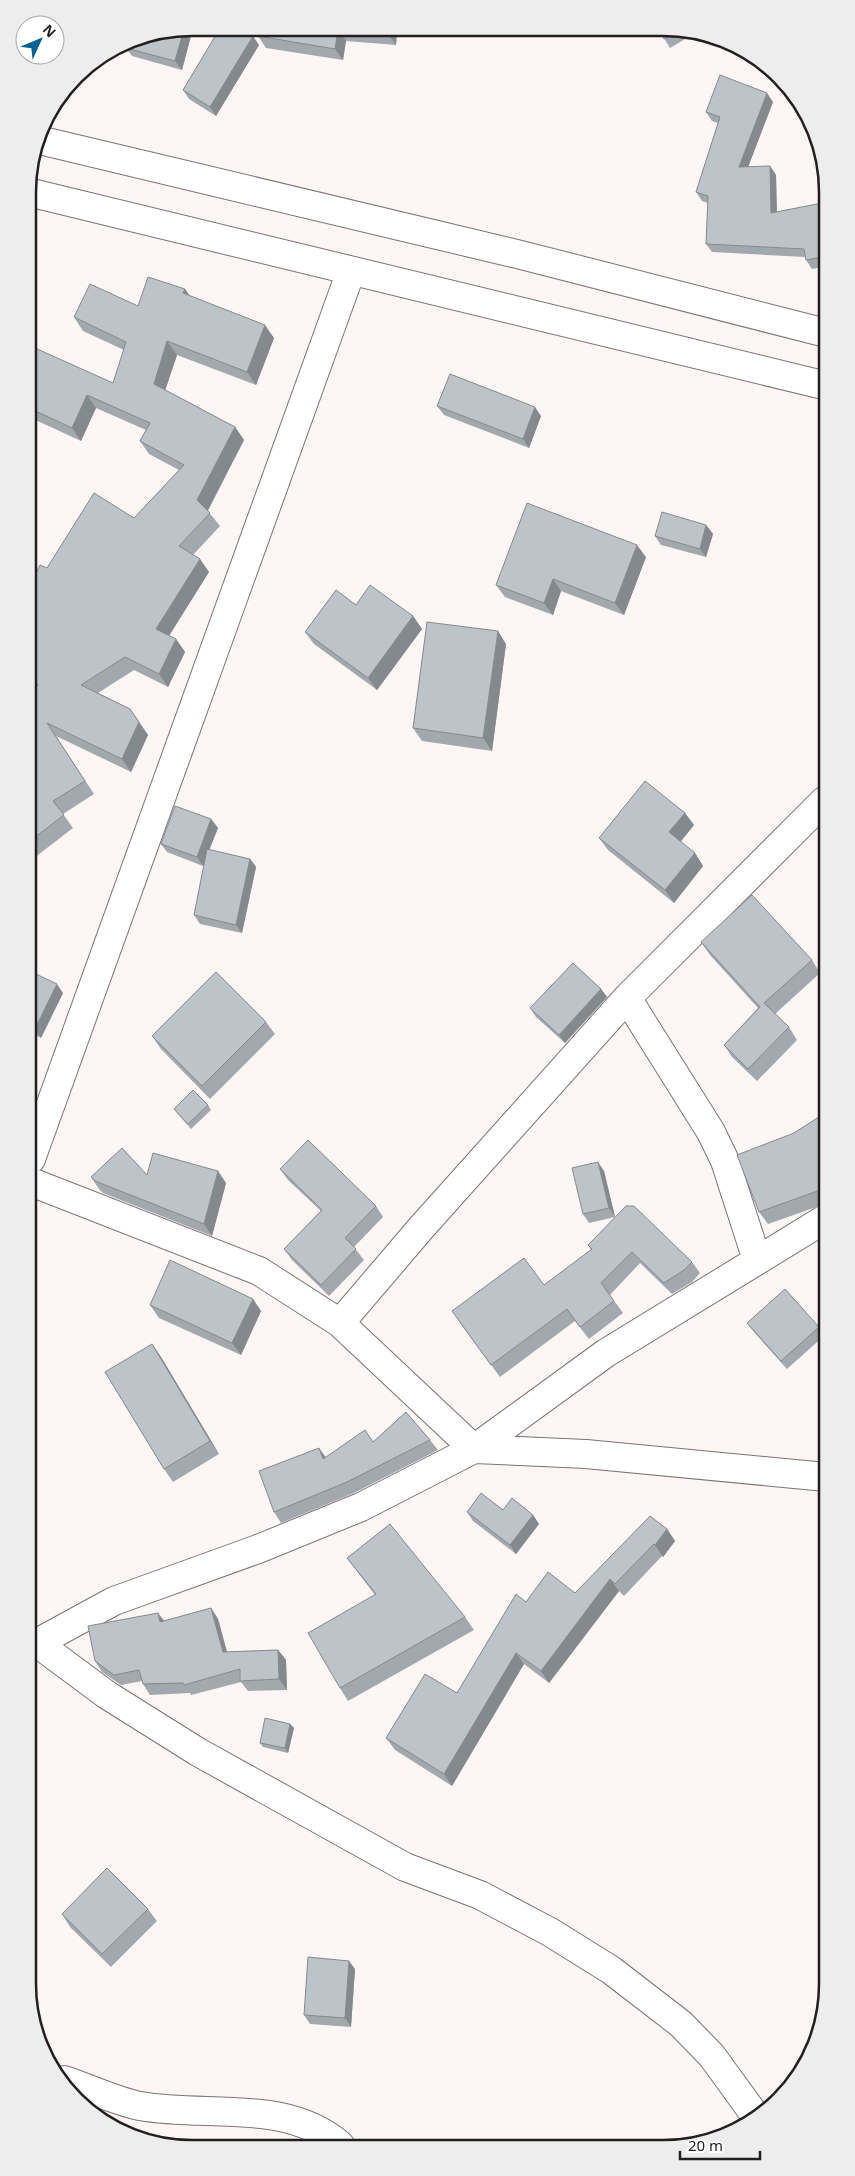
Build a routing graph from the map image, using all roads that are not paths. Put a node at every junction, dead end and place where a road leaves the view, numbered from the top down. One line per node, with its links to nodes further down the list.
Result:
1 (45, 142): 4 (main road)
2 (37, 194): 3 (main road)
3 (351, 270): 5 (main road); 8 (main road)
4 (819, 331)
5 (819, 384)
6 (819, 806): 7 (main road)
7 (627, 998): 11 (main road); 12 (main road)
8 (36, 1143)
9 (36, 1184): 12 (main road)
10 (818, 1223): 11 (main road)
11 (757, 1260): 13 (main road)
12 (340, 1323): 13 (main road)
13 (474, 1449): 14 (main road); 15 (main road)
14 (818, 1476)
15 (36, 1643)
16 (36, 1646): 18 (main road)
17 (72, 2083): 19 (main road)
18 (752, 2111)
19 (333, 2140)

